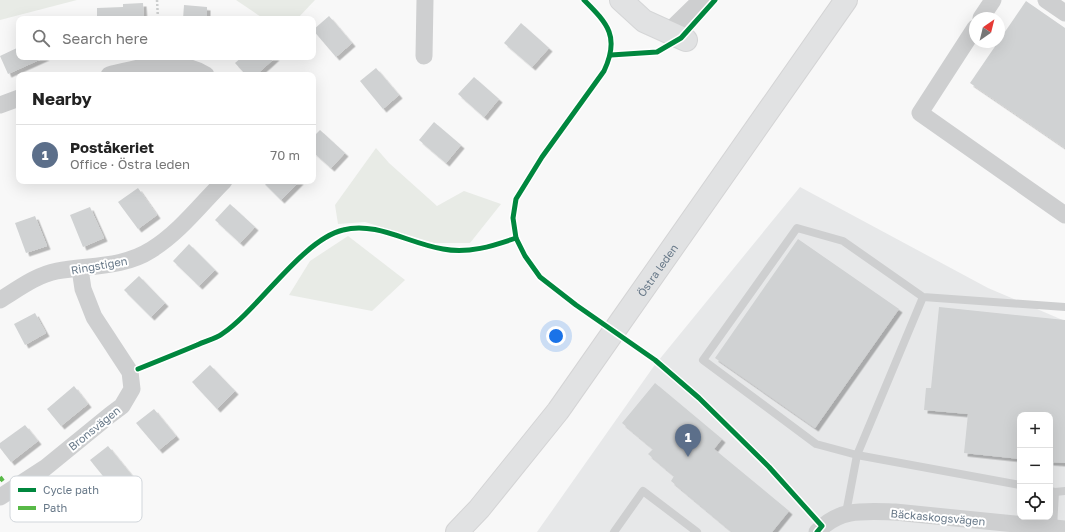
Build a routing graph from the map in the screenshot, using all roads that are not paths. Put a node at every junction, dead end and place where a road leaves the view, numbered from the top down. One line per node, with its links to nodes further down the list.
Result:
1 (425, 0): 11 (street)
2 (621, 0): 9 (main road)
3 (701, 0): 9 (street)
4 (846, 0): 32 (main road, Östra leden)
5 (993, 0): 7 (street)
6 (1046, 0): 8 (street)
7 (985, 12)
8 (1065, 13)
9 (677, 36)
10 (969, 37): 17 (street)
11 (424, 56)
12 (122, 72): 13 (street)
13 (201, 72)
14 (16, 99): 15 (street)
15 (0, 105)
16 (221, 184): 18 (street, Ringstigen)
17 (1065, 215)
18 (80, 269): 20 (street, Ringstigen); 23 (street, Bronsvägen)
19 (923, 297): 21 (lane); 22 (lane); 22 (lane)
20 (0, 300)
21 (1065, 307)
22 (856, 455): 24 (lane); 30 (lane)
23 (33, 476)
24 (1017, 484)
25 (10, 491): 29 (street, Bronsvägen)
26 (1053, 491): 27 (lane)
27 (1065, 491)
28 (1053, 496): 31 (lane)
29 (0, 497)
30 (846, 512): 31 (street, Bäckaskogsvägen); 35 (street)
31 (1059, 528)
32 (457, 532)
33 (614, 532): 34 (lane)
34 (697, 532)
35 (817, 532)

